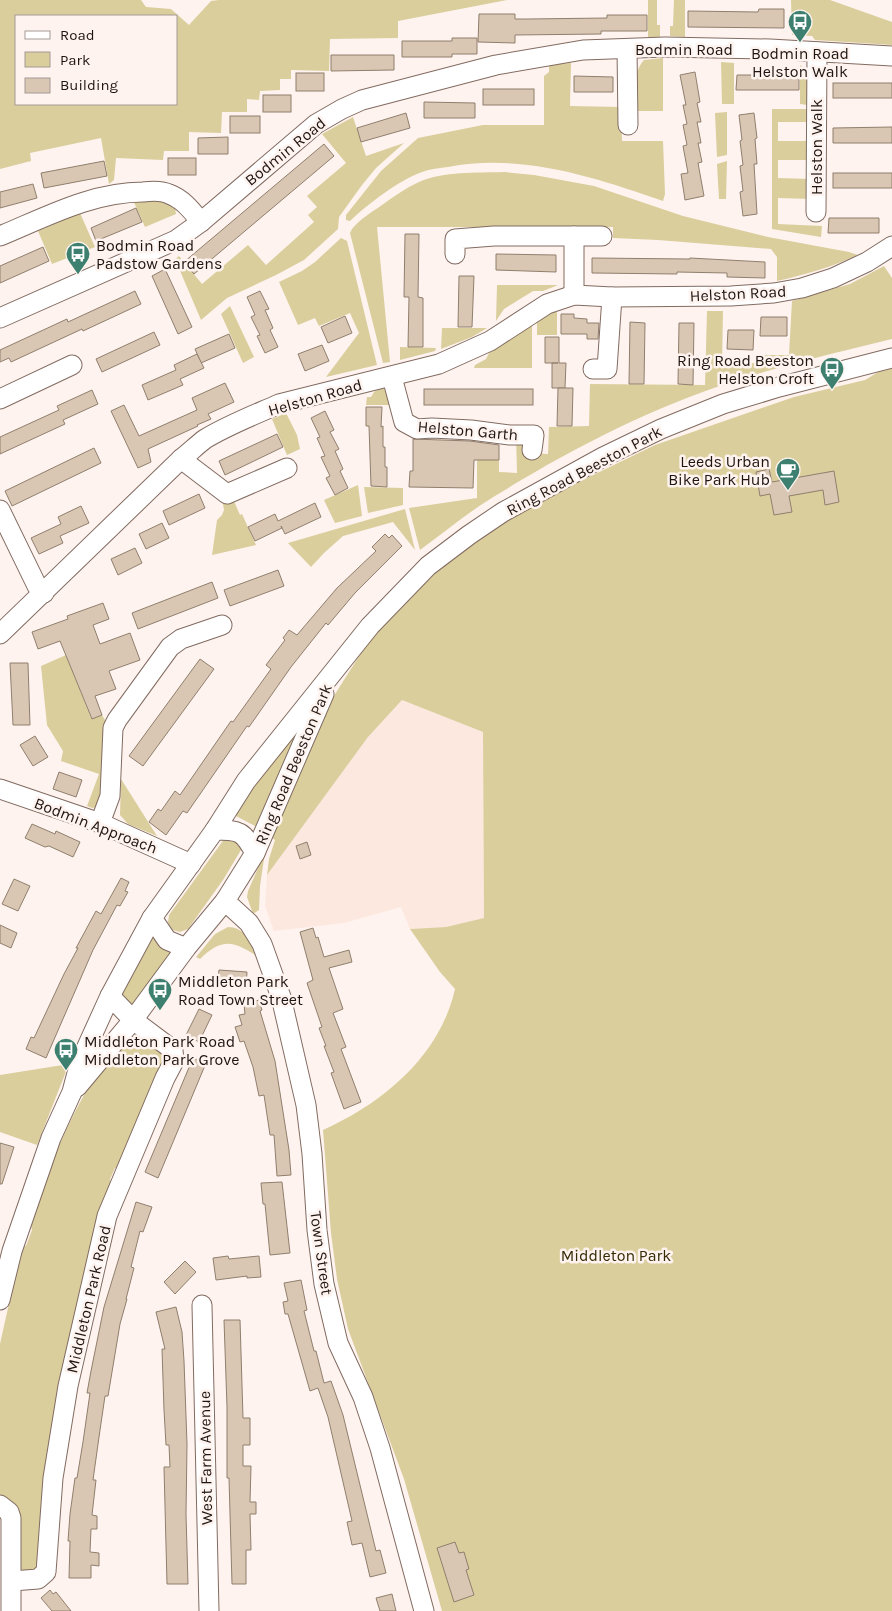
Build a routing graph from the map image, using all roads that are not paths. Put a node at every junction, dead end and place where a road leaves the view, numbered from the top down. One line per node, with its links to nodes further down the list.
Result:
1 (627, 49): 2 (street, Bodmin Road); 4 (street, Bodmin Road); 6 (street, Bodmin Road)
2 (817, 52): 3 (street, Bodmin Road); 5 (street, Helston Walk)
3 (892, 56)
4 (628, 125)
5 (816, 212)
6 (200, 222): 7 (street); 14 (street, Bodmin Road)
7 (0, 236)
8 (574, 236): 9 (street); 11 (street); 12 (street)
9 (602, 236)
10 (892, 246): 13 (street, Helston Road)
11 (455, 254)
12 (574, 295): 13 (street, Helston Road); 18 (street, Helston Road)
13 (612, 297): 17 (street)
14 (0, 318)
15 (892, 358): 27 (street, Ring Road Beeston Park)
16 (72, 365): 19 (street)
17 (594, 369)
18 (392, 377): 20 (street, Helston Garth); 21 (street, Helston Road)
19 (0, 399)
20 (532, 450)
21 (181, 460): 22 (street); 24 (street, Helston Road)
22 (287, 468)
23 (0, 510): 24 (street)
24 (44, 593): 26 (street, Helston Road)
25 (222, 625): 29 (street)
26 (0, 634)
27 (332, 674): 30 (street, Ring Road Beeston Park); 31 (street, Ring Road Beeston Park)
28 (0, 788): 29 (street, Bodmin Approach)
29 (100, 823): 32 (street, Bodmin Approach)
30 (215, 830): 31 (street, Ring Road Beeston Park); 32 (street, Ring Road Beeston Park)
31 (255, 853): 33 (street, Ring Road Beeston Park)
32 (191, 864): 34 (street)
33 (224, 901): 35 (street); 46 (street, Town Street)
34 (152, 918): 35 (street); 36 (street)
35 (186, 948): 37 (street)
36 (110, 996): 37 (street, Middleton Park Road); 38 (street)
37 (133, 1020): 38 (street); 43 (street, Middleton Park Road)
38 (72, 1092): 39 (street)
39 (6, 1249): 40 (street)
40 (0, 1300)
41 (202, 1305): 45 (street, West Farm Avenue)
42 (0, 1505): 43 (street)
43 (12, 1581): 44 (street)
44 (11, 1611)
45 (209, 1611)
46 (424, 1611)

